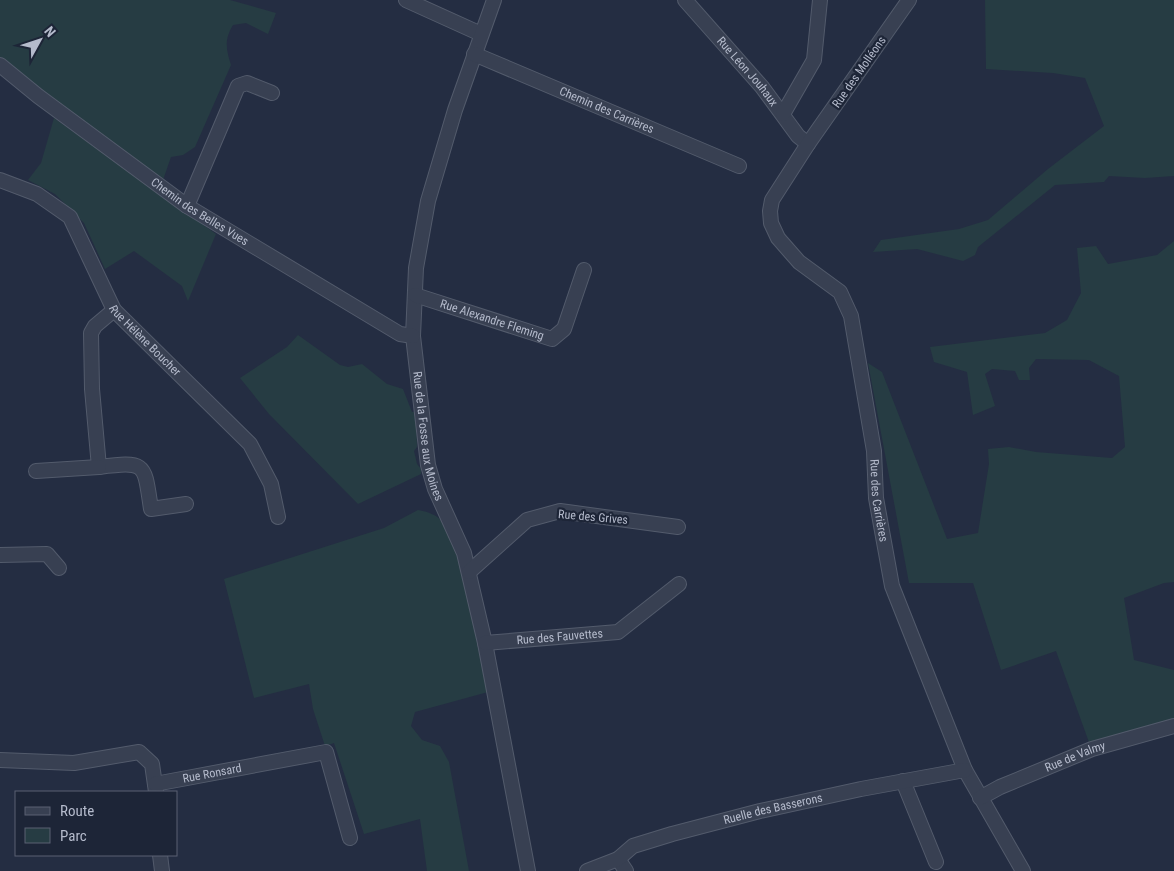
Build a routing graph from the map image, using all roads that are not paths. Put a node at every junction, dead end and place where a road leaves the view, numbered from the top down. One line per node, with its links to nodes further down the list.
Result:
1 (406, 0): 6 (street)
2 (494, 0): 6 (street, Rue de la Fosse aux Moines)
3 (685, 0): 10 (street, Rue Léon Jouhaux)
4 (820, 0): 10 (street)
5 (909, 0): 11 (street, Rue des Molléons)
6 (481, 34): 7 (street, Rue de la Fosse aux Moines)
7 (474, 54): 12 (street, Chemin des Carrières); 16 (street, Rue de la Fosse aux Moines)
8 (0, 65): 14 (street, Chemin des Belles Vues)
9 (272, 93): 14 (street)
10 (783, 114): 11 (street, Rue Léon Jouhaux)
11 (808, 144): 31 (street, Rue des Carrières)
12 (739, 166)
13 (0, 180): 17 (street, Rue Hélène Boucher)
14 (187, 206): 18 (street, Chemin des Belles Vues)
15 (584, 270): 16 (street, Rue Alexandre Fleming)
16 (415, 295): 18 (street, Rue de la Fosse aux Moines)
17 (114, 310): 19 (street); 22 (street, Rue Hélène Boucher)
18 (413, 336): 26 (street, Rue de la Fosse aux Moines)
19 (99, 467): 20 (street); 21 (street)
20 (36, 471)
21 (186, 504)
22 (278, 517)
23 (678, 527): 26 (street, Rue des Grives)
24 (0, 555): 25 (street)
25 (59, 568)
26 (469, 572): 28 (street, Rue de la Fosse aux Moines)
27 (679, 584): 28 (street, Rue des Fauvettes)
28 (485, 643): 40 (street, Rue de la Fosse aux Moines)
29 (1174, 726): 34 (street, Rue de Valmy)
30 (0, 760): 33 (street, Rue Ronsard)
31 (965, 770): 32 (street, Ruelle des Basserons); 34 (street, Rue des Carrières)
32 (903, 781): 37 (street); 38 (street, Ruelle des Basserons)
33 (155, 788): 35 (street, Rue Ronsard)
34 (980, 798): 42 (street, Rue des Carrières)
35 (350, 838)
36 (160, 856): 39 (street)
37 (936, 862)
38 (622, 865): 41 (street, Ruelle des Basserons)
39 (162, 871)
40 (528, 871)
41 (587, 871)
42 (1023, 871)

